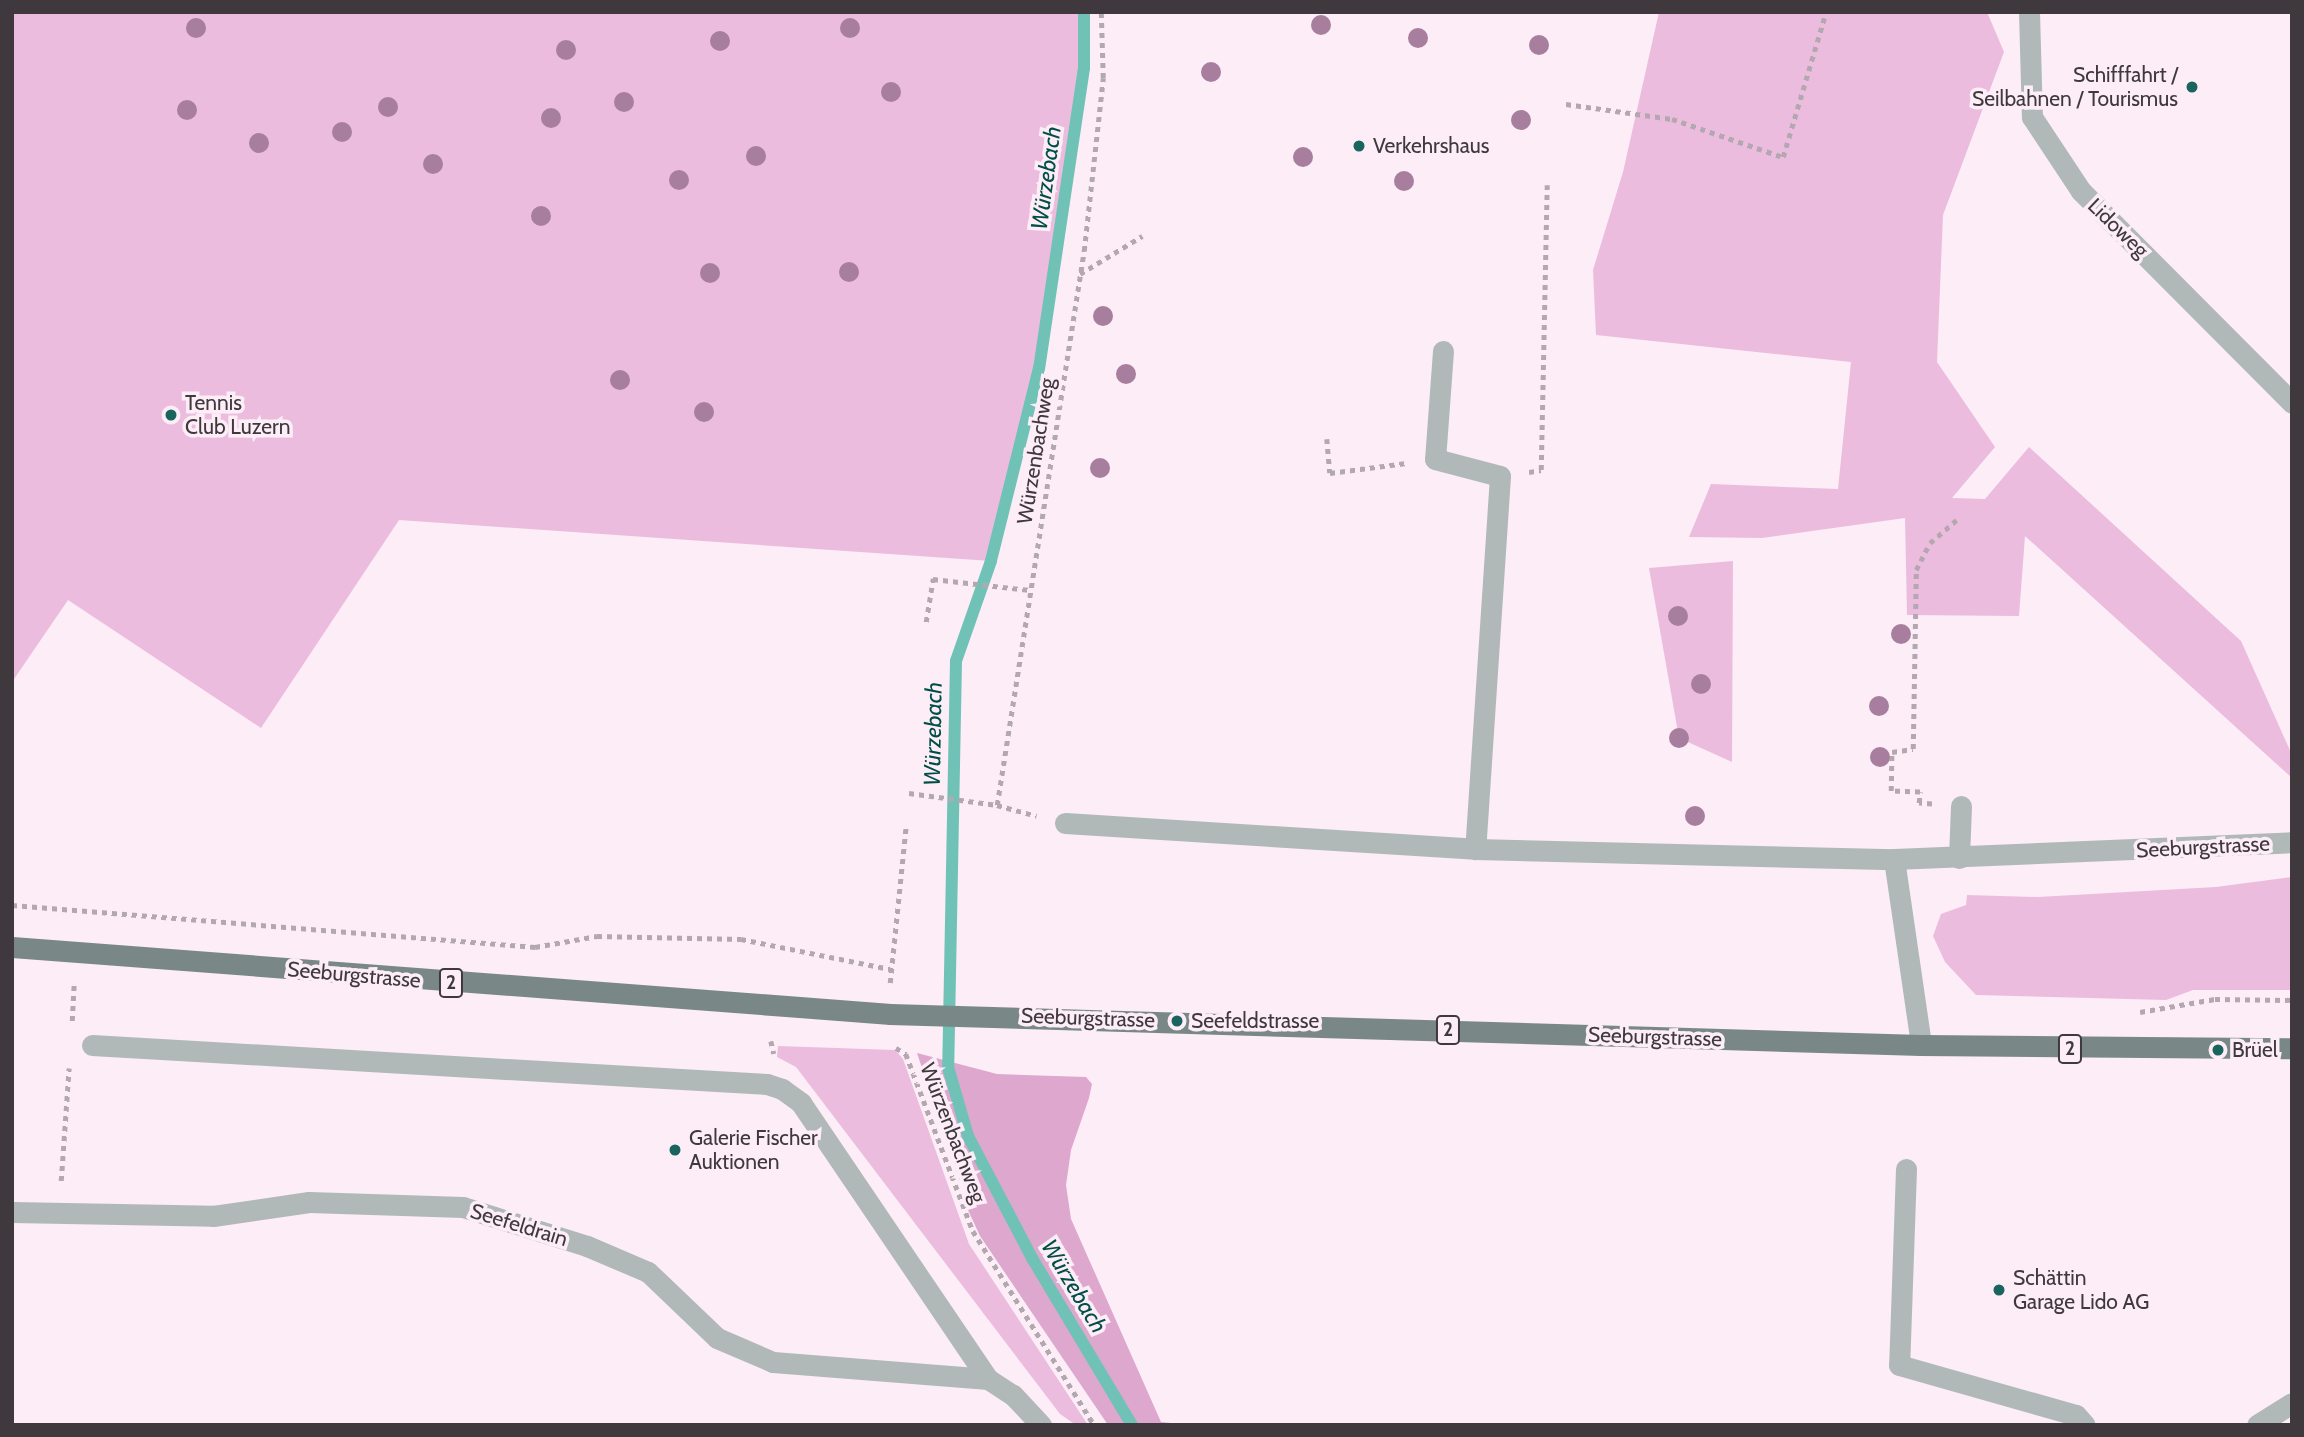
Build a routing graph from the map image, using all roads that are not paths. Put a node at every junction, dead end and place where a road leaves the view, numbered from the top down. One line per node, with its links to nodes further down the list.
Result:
1 (2029, 12): 3 (street, Lidoweg)
2 (1443, 351): 7 (street)
3 (2292, 402)
4 (1961, 806): 8 (street)
5 (1065, 823): 7 (street, Seeburgstrasse)
6 (2292, 842): 8 (street, Seeburgstrasse)
7 (1475, 849): 9 (street, Seeburgstrasse)
8 (1959, 858): 9 (street, Seeburgstrasse)
9 (1894, 859): 12 (street)
10 (12, 947): 12 (main road, Seeburgstrasse / 2)
11 (92, 1045): 16 (street)
12 (1921, 1045): 13 (main road, Seeburgstrasse / 2)
13 (2292, 1048)
14 (1906, 1170): 19 (street)
15 (12, 1212): 16 (street, Seefeldrain)
16 (988, 1379): 18 (street)
17 (2292, 1403): 20 (street)
18 (1041, 1425)
19 (2085, 1425)
20 (2257, 1425)

